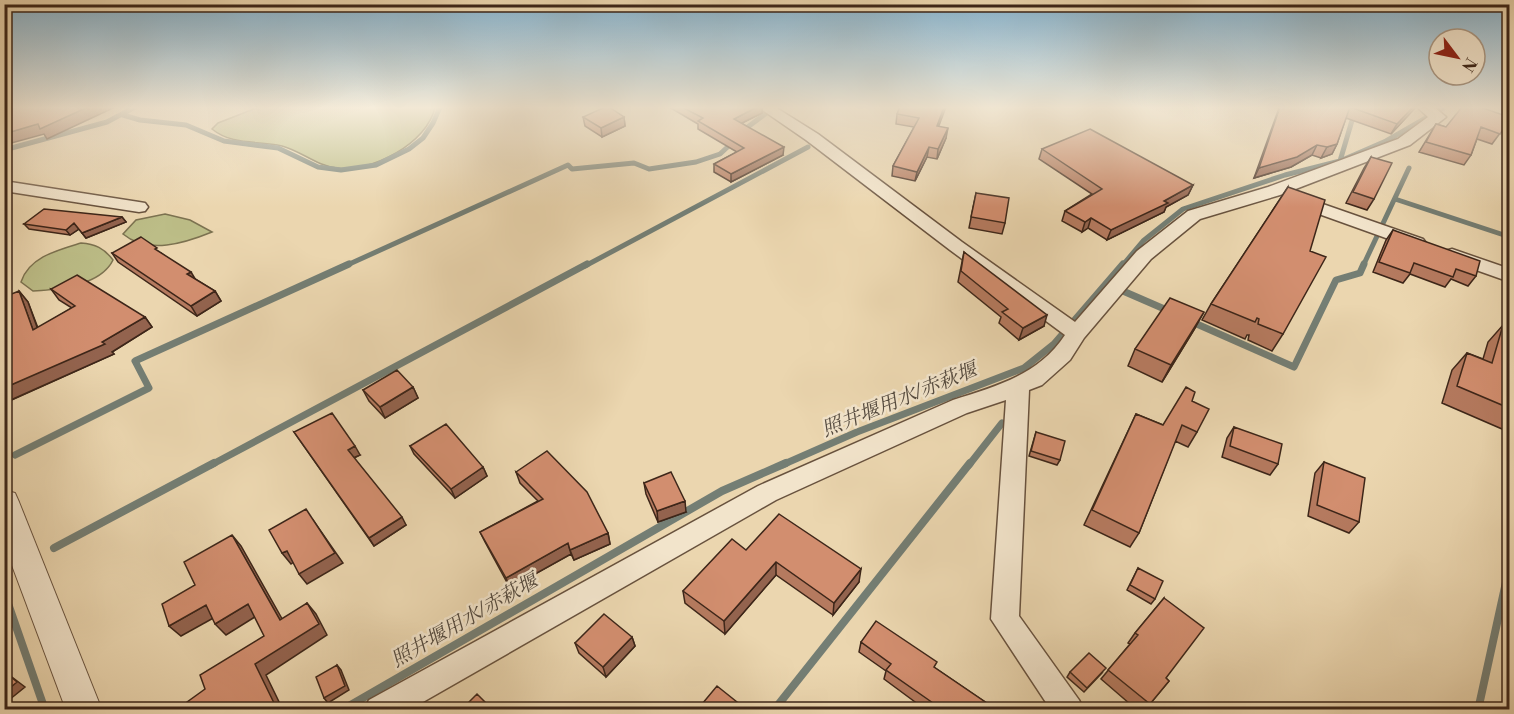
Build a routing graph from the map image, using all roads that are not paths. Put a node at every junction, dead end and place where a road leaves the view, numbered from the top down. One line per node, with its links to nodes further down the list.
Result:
1 (816, 140): 7 (street)
2 (1406, 140): 4 (street)
3 (4, 186): 5 (street)
4 (1274, 191): 6 (street); 7 (street)
5 (139, 207)
6 (1509, 276)
7 (1077, 333): 8 (street)
8 (1018, 385): 11 (street); 12 (street)
9 (4, 502): 10 (street)
10 (84, 710)
11 (379, 710)
12 (1069, 710)

